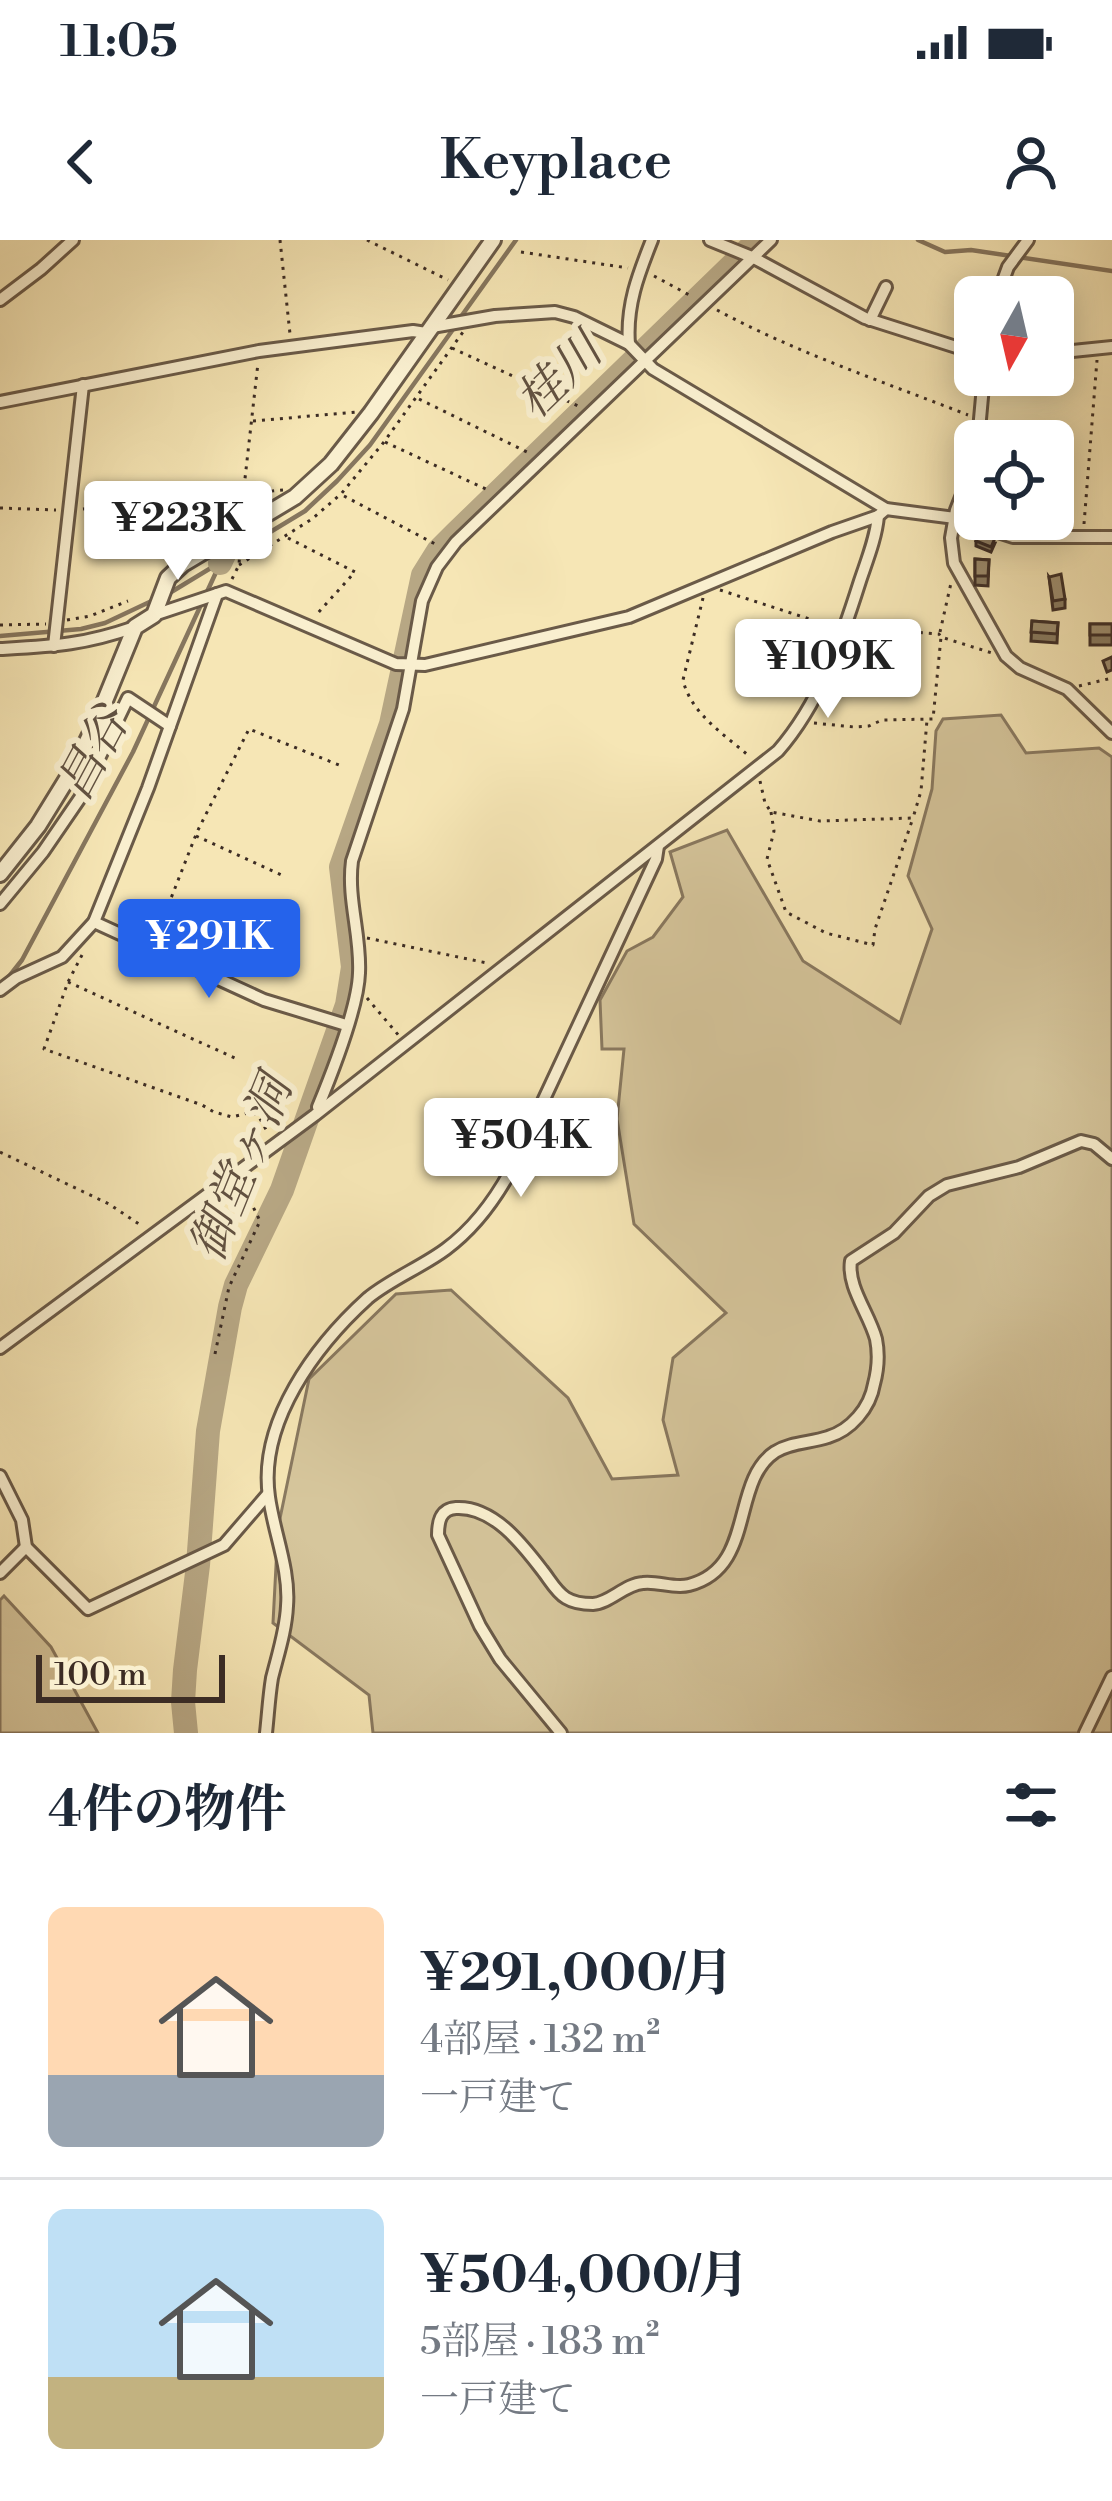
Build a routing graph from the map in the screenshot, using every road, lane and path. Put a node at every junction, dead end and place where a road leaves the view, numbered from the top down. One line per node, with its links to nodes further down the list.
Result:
1 (73, 240): 15 (street)
2 (280, 240): 23 (path)
3 (368, 240): 13 (path)
4 (494, 240): 13 (street)
5 (652, 240): 11 (street)
6 (710, 240): 10 (street)
7 (771, 240): 10 (street)
8 (1025, 245): 12 (street)
9 (521, 252): 11 (path)
10 (754, 259): 16 (street); 18 (street)
11 (640, 270): 16 (path); 21 (street)
12 (1004, 276)
13 (460, 286): 19 (street)
14 (886, 287): 18 (street)
15 (0, 300)
16 (700, 300): 28 (street); 35 (path)
17 (471, 320): 19 (street); 21 (street); 24 (path)
18 (870, 320): 20 (street)
19 (429, 330): 23 (street); 34 (street)
20 (954, 346)
21 (633, 347): 28 (street)
22 (1112, 347): 25 (street)
23 (292, 348): 26 (street)
24 (452, 348): 31 (path); 33 (path)
25 (1098, 349): 27 (street); 51 (path)
26 (259, 351): 29 (street); 36 (path)
27 (1074, 351)
28 (646, 361): 45 (street); 67 (street)
29 (83, 385): 32 (street); 44 (street)
30 (983, 396): 35 (street)
31 (416, 398): 37 (path); 38 (path)
32 (0, 402)
33 (580, 407)
34 (371, 413): 36 (path); 42 (street)
35 (982, 418)
36 (251, 421): 40 (path)
37 (384, 442): 39 (path); 41 (path)
38 (530, 454)
39 (492, 492)
40 (242, 493): 42 (path); 44 (path); 48 (path)
41 (341, 494): 49 (path); 53 (path)
42 (293, 497): 48 (street)
43 (0, 508): 44 (path)
44 (69, 510): 64 (street)
45 (882, 513): 46 (street); 56 (street); 61 (street)
46 (954, 518)
47 (954, 528): 54 (street)
48 (241, 535): 55 (path); 58 (street)
49 (286, 537): 55 (path); 60 (path)
50 (1074, 537): 51 (street)
51 (1084, 537): 52 (street)
52 (1112, 537)
53 (438, 546)
54 (954, 563): 63 (path); 66 (street)
55 (238, 566): 57 (path)
56 (707, 584): 61 (path); 67 (street); 76 (path)
57 (222, 593): 58 (street); 60 (street); 73 (street)
58 (154, 615): 59 (street)
59 (135, 626): 64 (street); 81 (street)
60 (308, 627): 67 (street)
61 (844, 629): 62 (path); 71 (street)
62 (900, 632): 63 (path); 68 (path)
63 (940, 636): 66 (path); 72 (path)
64 (54, 646): 65 (street)
65 (0, 649)
66 (1006, 656): 70 (street)
67 (411, 666): 85 (street)
68 (897, 676)
69 (1112, 678): 70 (path)
70 (1067, 688): 74 (street)
71 (803, 719): 72 (path); 76 (street)
72 (927, 720): 78 (path)
73 (170, 726): 83 (street); 84 (street)
74 (1112, 734)
75 (339, 766): 79 (path)
76 (758, 766): 77 (path); 80 (street)
77 (771, 812): 78 (path); 78 (path)
78 (913, 818)
79 (196, 836): 82 (path); 86 (path)
80 (659, 844): 87 (street); 103 (street)
81 (0, 874)
82 (286, 878)
83 (0, 904)
84 (94, 922): 86 (street); 88 (path); 90 (street)
85 (358, 937): 87 (path); 89 (street)
86 (151, 949): 91 (street)
87 (500, 968): 92 (street)
88 (68, 982): 93 (path); 95 (path)
89 (358, 989): 91 (street); 92 (path)
90 (0, 990)
91 (346, 1025): 94 (street)
92 (405, 1043): 94 (street)
93 (239, 1060)
94 (317, 1111): 95 (street)
95 (274, 1145): 98 (street)
96 (0, 1152): 99 (path)
97 (1112, 1159): 108 (street)
98 (236, 1172): 99 (street); 101 (path)
99 (154, 1234): 100 (street)
100 (0, 1348)
101 (215, 1354)
102 (0, 1476): 104 (street)
103 (268, 1494): 104 (street); 107 (street)
104 (26, 1547): 105 (street)
105 (0, 1573)
106 (1112, 1677): 109 (street)
107 (266, 1733)
108 (561, 1733)
109 (1085, 1733)

